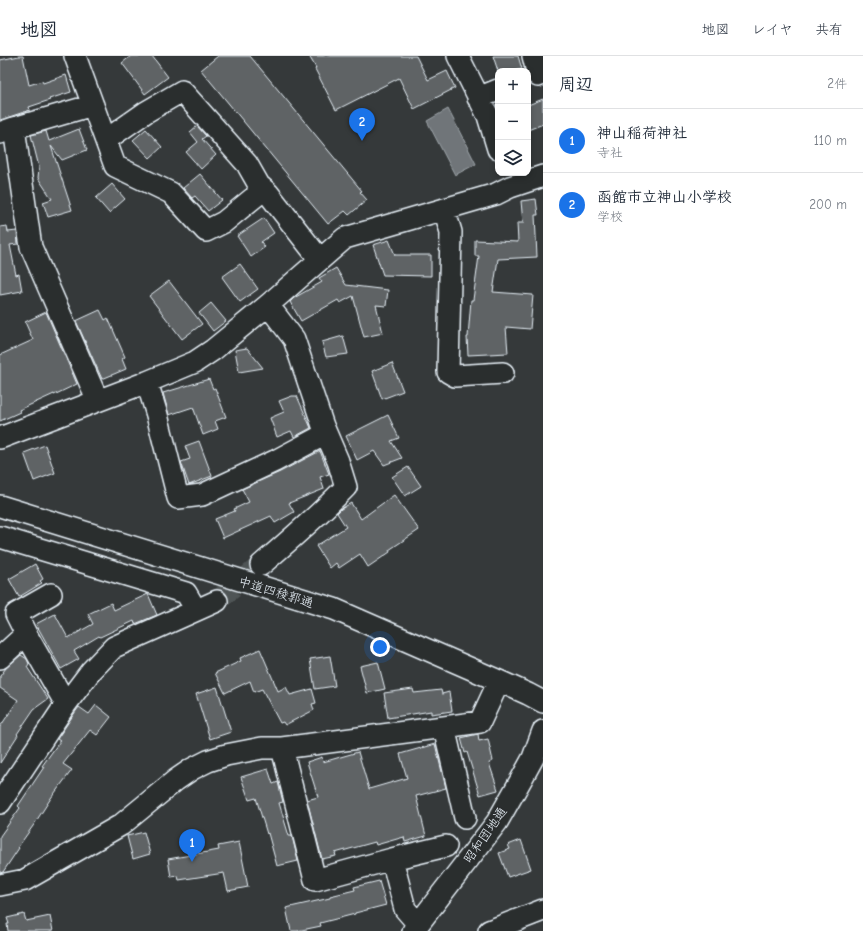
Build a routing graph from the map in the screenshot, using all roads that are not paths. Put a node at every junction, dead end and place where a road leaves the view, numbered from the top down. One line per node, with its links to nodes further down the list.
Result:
1 (75, 56): 5 (street)
2 (458, 56): 4 (street)
3 (495, 91): 4 (street)
4 (478, 98): 8 (street)
5 (93, 105): 6 (street); 7 (street)
6 (7, 130): 17 (street)
7 (106, 140): 11 (street); 11 (street)
8 (495, 140)
9 (543, 176): 10 (street)
10 (508, 180): 12 (street)
11 (259, 185): 13 (street)
12 (444, 209): 14 (street); 15 (street)
13 (314, 252)
14 (268, 305): 16 (street); 22 (street)
15 (503, 373)
16 (147, 382): 18 (street); 19 (street)
17 (94, 392)
18 (0, 438)
19 (318, 438)
20 (0, 506): 28 (street, 中道四稜郭通)
21 (0, 537): 25 (street)
22 (261, 564)
23 (51, 594): 26 (street)
24 (218, 601): 25 (street)
25 (196, 610): 30 (street)
26 (26, 634): 27 (street); 30 (street)
27 (0, 658)
28 (499, 680): 29 (street, 中道四稜郭通); 31 (street)
29 (543, 702)
30 (66, 704): 35 (street)
31 (444, 727): 33 (street); 36 (street)
32 (543, 731): 34 (street, 昭和団地通)
33 (282, 748): 38 (street); 39 (street)
34 (538, 760): 41 (street, 昭和団地通)
35 (0, 803)
36 (465, 818)
37 (446, 846): 38 (street)
38 (392, 859): 41 (street)
39 (0, 886)
40 (543, 910): 42 (street)
41 (416, 928)
42 (488, 931)

